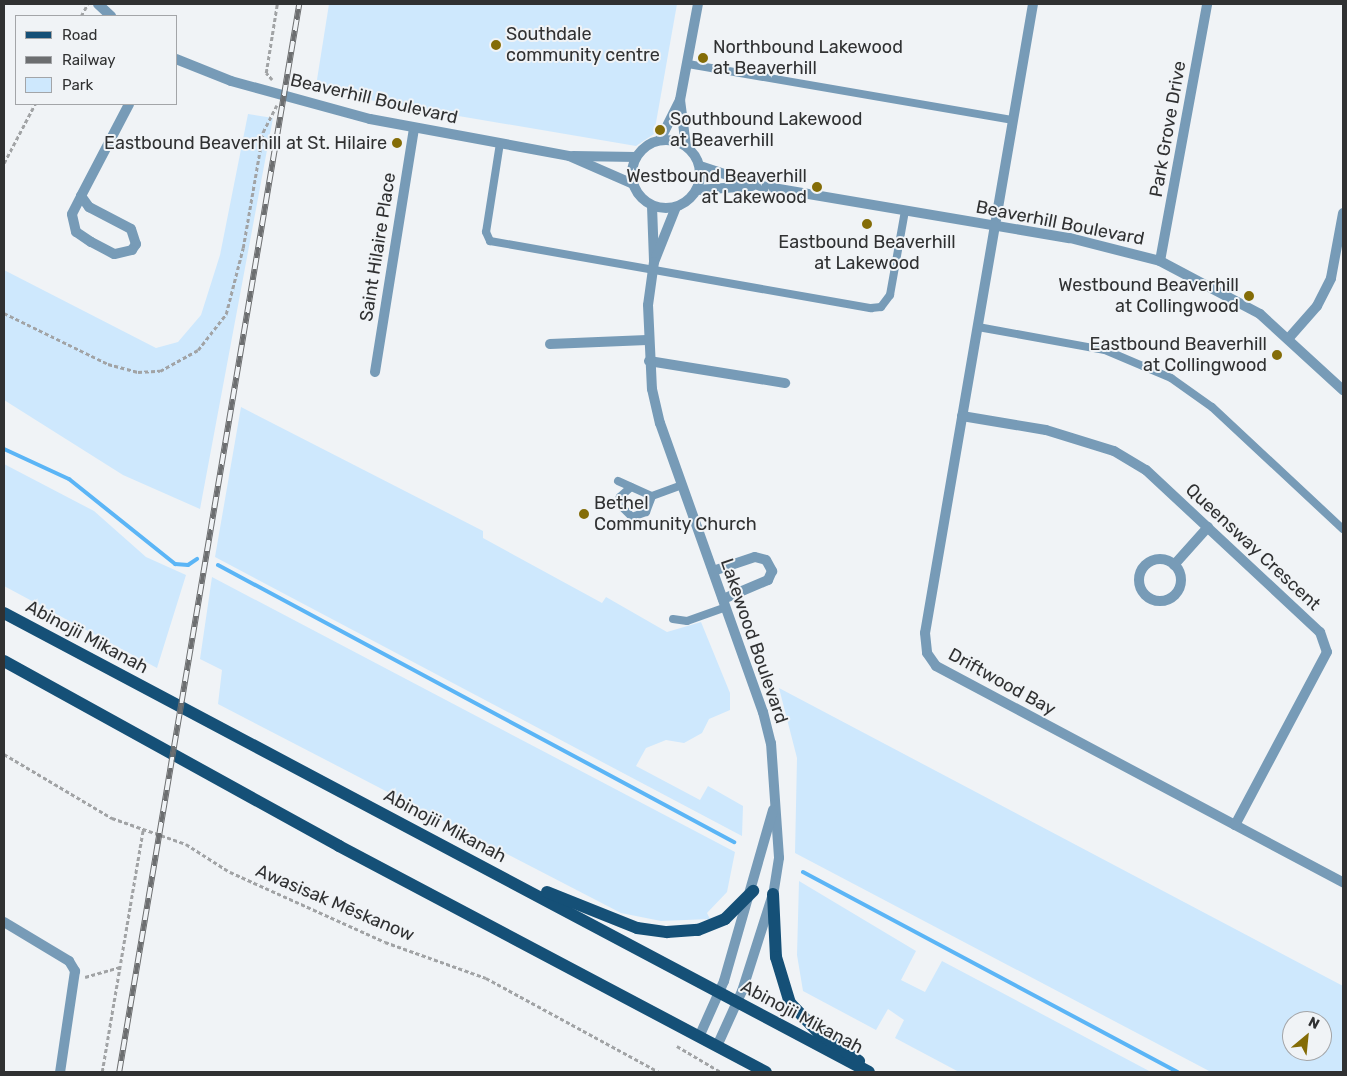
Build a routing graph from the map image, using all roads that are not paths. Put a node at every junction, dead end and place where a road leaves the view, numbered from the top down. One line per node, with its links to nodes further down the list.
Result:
1 (98, 4): 5 (street)
2 (698, 4): 7 (street)
3 (1033, 4): 10 (street, Driftwood Bay)
4 (1207, 4): 27 (street, Park Grove Drive)
5 (110, 15)
6 (178, 59): 11 (street, Beaverhill Boulevard)
7 (688, 64): 8 (street); 10 (lane)
8 (680, 100): 12 (street); 14 (street)
9 (129, 105): 21 (street)
10 (1013, 120): 26 (street, Driftwood Bay)
11 (414, 128): 13 (street, Beaverhill Boulevard); 34 (street, Saint Hilaire Place)
12 (660, 140): 14 (street); 16 (street)
13 (500, 143): 15 (street, Beaverhill Boulevard); 28 (lane)
14 (686, 146): 17 (street)
15 (569, 156): 16 (street, Beaverhill Boulevard); 18 (street, Beaverhill Boulevard)
16 (636, 157): 18 (street)
17 (700, 166): 19 (street, Beaverhill Boulevard); 20 (street)
18 (633, 184): 22 (street)
19 (761, 186): 20 (street, Beaverhill Boulevard); 24 (street, Beaverhill Boulevard)
20 (697, 190): 23 (street)
21 (80, 196): 21 (street)
22 (652, 206): 23 (street); 28 (street, Lakewood Boulevard)
23 (676, 207): 28 (street, Lakewood Boulevard)
24 (905, 210): 26 (street, Beaverhill Boulevard); 28 (lane)
25 (1343, 213): 30 (street)
26 (995, 225): 27 (street, Beaverhill Boulevard); 29 (street, Driftwood Bay)
27 (1160, 260): 30 (street, Beaverhill Boulevard)
28 (653, 266): 31 (street, Lakewood Boulevard)
29 (978, 327): 37 (street, Driftwood Bay); 43 (lane)
30 (1288, 339): 36 (street, Beaverhill Boulevard)
31 (647, 340): 32 (street); 33 (street, Lakewood Boulevard)
32 (550, 344)
33 (649, 361): 35 (street); 39 (street, Lakewood Boulevard)
34 (375, 372)
35 (785, 383)
36 (1343, 390)
37 (962, 416): 42 (street, Queensway Crescent); 51 (street, Driftwood Bay)
38 (618, 481): 40 (lane)
39 (682, 485): 41 (lane); 45 (street, Lakewood Boulevard)
40 (631, 487): 41 (lane); 41 (lane)
41 (652, 496)
42 (1208, 527): 44 (street); 51 (street, Queensway Crescent)
43 (1343, 529)
44 (1174, 565): 44 (street)
45 (713, 571): 46 (street, Lakewood Boulevard); 46 (street)
46 (725, 603): 48 (lane); 50 (street, Lakewood Boulevard)
47 (4, 613): 52 (main road, Abinojii Mikanah)
48 (673, 618)
49 (4, 661): 59 (main road)
50 (776, 799): 54 (street, Lakewood Boulevard); 55 (street, Lakewood Boulevard)
51 (1235, 825): 53 (street, Driftwood Bay)
52 (487, 868): 54 (main road); 57 (main road, Abinojii Mikanah)
53 (1343, 882)
54 (753, 891): 57 (street, Lakewood Boulevard)
55 (773, 894): 58 (street, Lakewood Boulevard); 64 (main road)
56 (4, 922): 61 (street)
57 (719, 992): 58 (main road, Abinojii Mikanah); 59 (street, Lakewood Boulevard)
58 (737, 1002): 60 (street, Lakewood Boulevard); 63 (main road, Abinojii Mikanah)
59 (699, 1037): 60 (main road)
60 (717, 1046): 62 (main road)
61 (60, 1072)
62 (766, 1072)
63 (869, 1072)
64 (873, 1072)

